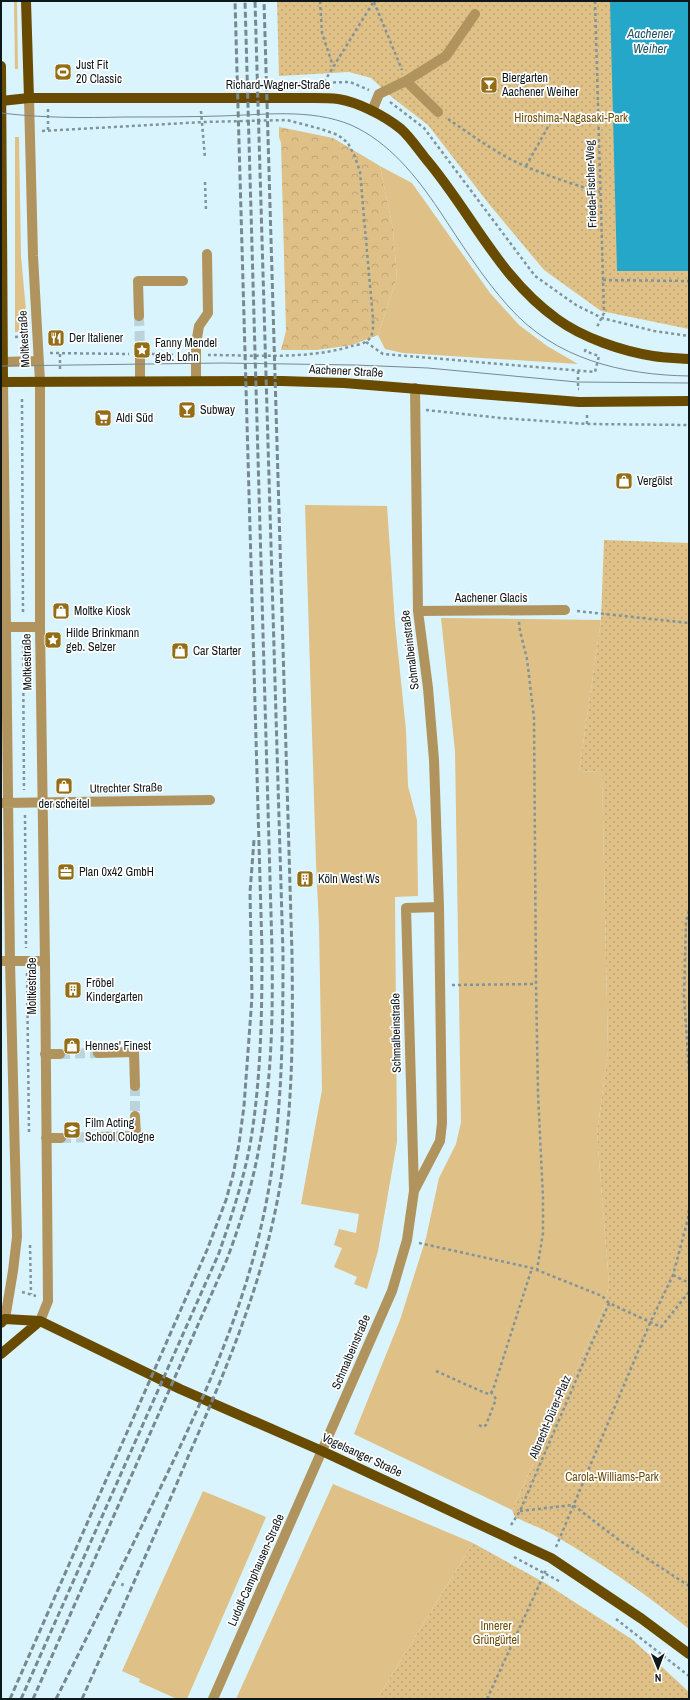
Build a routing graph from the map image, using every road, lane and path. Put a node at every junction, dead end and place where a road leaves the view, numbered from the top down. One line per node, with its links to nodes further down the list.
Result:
1 (26, 1): 10 (main road, Moltkestraße)
2 (320, 1): 7 (path)
3 (374, 1): 7 (path); 8 (path)
4 (596, 1): 15 (path, Frieda-Fischer-Weg)
5 (475, 14): 8 (street)
6 (1, 66): 11 (main road, Moltkestraße)
7 (334, 66): 9 (path)
8 (406, 81): 13 (street); 14 (street)
9 (273, 83)
10 (29, 98): 11 (main road, Richard-Wagner-Straße); 13 (main road, Richard-Wagner-Straße); 17 (street, Moltkestraße)
11 (1, 101): 30 (main road, Moltkestraße)
12 (198, 111): 16 (path)
13 (372, 111): 31 (main road, Richard-Wagner-Straße)
14 (438, 112): 19 (path)
15 (598, 116): 19 (path); 21 (path, Frieda-Fischer-Weg)
16 (203, 122): 17 (path); 18 (path); 32 (path)
17 (30, 131): 28 (street, Moltkestraße)
18 (205, 158)
19 (526, 166): 21 (path)
20 (205, 182): 22 (path)
21 (600, 192): 24 (path, Frieda-Fischer-Weg)
22 (206, 210)
23 (207, 254): 35 (street)
24 (603, 280): 26 (path); 29 (path, Frieda-Fischer-Weg)
25 (184, 281): 27 (street)
26 (689, 281)
27 (139, 316)
28 (36, 336): 30 (path); 37 (street, Moltkestraße)
29 (689, 336)
30 (3, 337): 38 (main road, Moltkestraße)
31 (592, 339): 32 (path); 36 (main road)
32 (366, 342): 35 (path)
33 (47, 349): 34 (path)
34 (140, 352): 35 (path); 39 (street)
35 (196, 355): 40 (street)
36 (689, 358)
37 (38, 361): 38 (street); 42 (street, Moltkestraße)
38 (2, 362): 41 (main road, Moltkestraße)
39 (140, 381): 40 (main road, Aachener Straße); 42 (main road, Aachener Straße)
40 (196, 381): 43 (main road, Aachener Straße)
41 (2, 382): 42 (main road, Aachener Straße); 53 (street, Moltkestraße)
42 (40, 382): 52 (street, Moltkestraße)
43 (415, 388): 45 (main road, Aachener Straße); 46 (street, Schmalbeinstraße)
44 (22, 399): 51 (path)
45 (689, 401)
46 (414, 408): 47 (path); 49 (street, Schmalbeinstraße)
47 (689, 425)
48 (565, 610): 49 (street, Aachener Glacis); 50 (path)
49 (418, 612): 59 (street, Schmalbeinstraße)
50 (689, 622)
51 (23, 627): 52 (street); 53 (street); 57 (path)
52 (40, 627): 58 (street, Moltkestraße)
53 (3, 628): 56 (street, Moltkestraße)
54 (520, 631): 64 (path)
55 (210, 800): 58 (street, Utrechter Straße)
56 (4, 803): 57 (street, Utrechter Straße); 61 (street, Moltkestraße)
57 (24, 803): 58 (street, Utrechter Straße); 62 (path)
58 (43, 803): 63 (street, Moltkestraße)
59 (440, 907): 65 (street, Schmalbeinstraße); 76 (street, Schmalbeinstraße)
60 (689, 911): 69 (path)
61 (5, 961): 62 (street); 84 (street, Moltkestraße)
62 (26, 961): 63 (street); 72 (path)
63 (45, 961): 67 (street, Moltkestraße)
64 (536, 984): 65 (path); 81 (path)
65 (440, 985): 76 (street, Schmalbeinstraße)
66 (98, 1053): 70 (street)
67 (45, 1054): 68 (street); 74 (street, Moltkestraße)
68 (60, 1054)
69 (689, 1071)
70 (135, 1086)
71 (136, 1116): 73 (street)
72 (29, 1136)
73 (99, 1137)
74 (46, 1138): 75 (street); 87 (street, Moltkestraße)
75 (61, 1138)
76 (414, 1191): 79 (street, Schmalbeinstraße)
77 (689, 1208): 82 (path)
78 (30, 1239): 86 (path)
79 (406, 1240): 80 (path); 96 (street, Schmalbeinstraße)
80 (532, 1268): 81 (path); 94 (path)
81 (537, 1270): 88 (path)
82 (673, 1275): 83 (path); 91 (path)
83 (689, 1283)
84 (10, 1288): 86 (path); 89 (street, Moltkestraße)
85 (689, 1292): 91 (path)
86 (31, 1294): 87 (path)
87 (48, 1301): 90 (street, Moltkestraße)
88 (609, 1303): 91 (path); 98 (path, Albrecht-Dürer-Platz)
89 (2, 1318): 90 (main road, Vogelsanger Straße)
90 (40, 1321): 92 (main road); 96 (main road, Vogelsanger Straße)
91 (650, 1323): 97 (path)
92 (1, 1354)
93 (436, 1371): 94 (path)
94 (491, 1392): 95 (path)
95 (478, 1425)
96 (322, 1451): 99 (main road, Vogelsanger Straße); 108 (street, Ludolf-Camphausen-Straße)
97 (573, 1505): 98 (path); 101 (path); 104 (path)
98 (520, 1511): 99 (path, Albrecht-Dürer-Platz)
99 (504, 1536): 101 (main road, Vogelsanger Straße)
100 (512, 1555): 102 (path)
101 (551, 1558): 102 (path); 106 (main road, Vogelsanger Straße)
102 (546, 1572): 103 (path); 109 (path)
103 (562, 1582)
104 (689, 1586)
105 (610, 1614): 107 (path)
106 (689, 1654)
107 (689, 1676)
108 (213, 1699)
109 (487, 1699)

